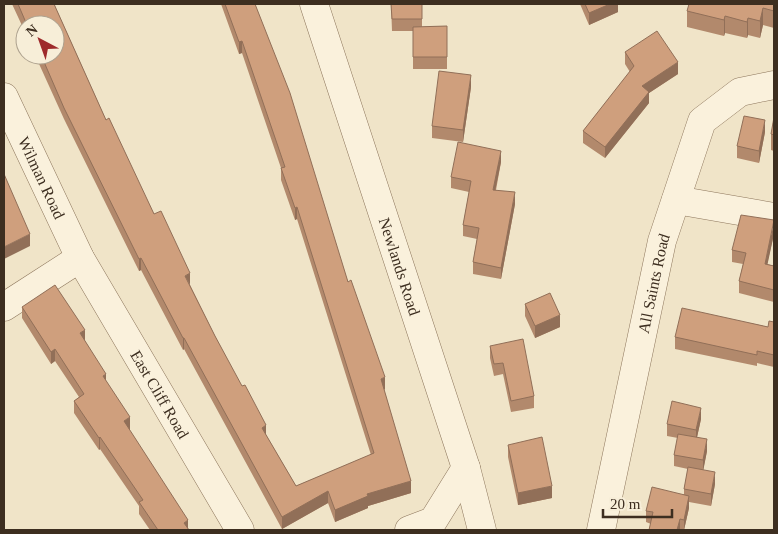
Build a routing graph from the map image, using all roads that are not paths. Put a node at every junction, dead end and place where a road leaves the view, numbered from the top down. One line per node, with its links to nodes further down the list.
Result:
1 (314, 4): 8 (street, Newlands Road)
2 (774, 85): 4 (street, All Saints Road)
3 (4, 97): 6 (street, Wilman Road)
4 (676, 200): 5 (street); 12 (street, All Saints Road)
5 (774, 217)
6 (80, 258): 7 (street); 9 (street, East Cliff Road)
7 (4, 307)
8 (466, 468): 10 (street); 11 (street, Newlands Road)
9 (240, 530)
10 (409, 530)
11 (482, 530)
12 (601, 530)

